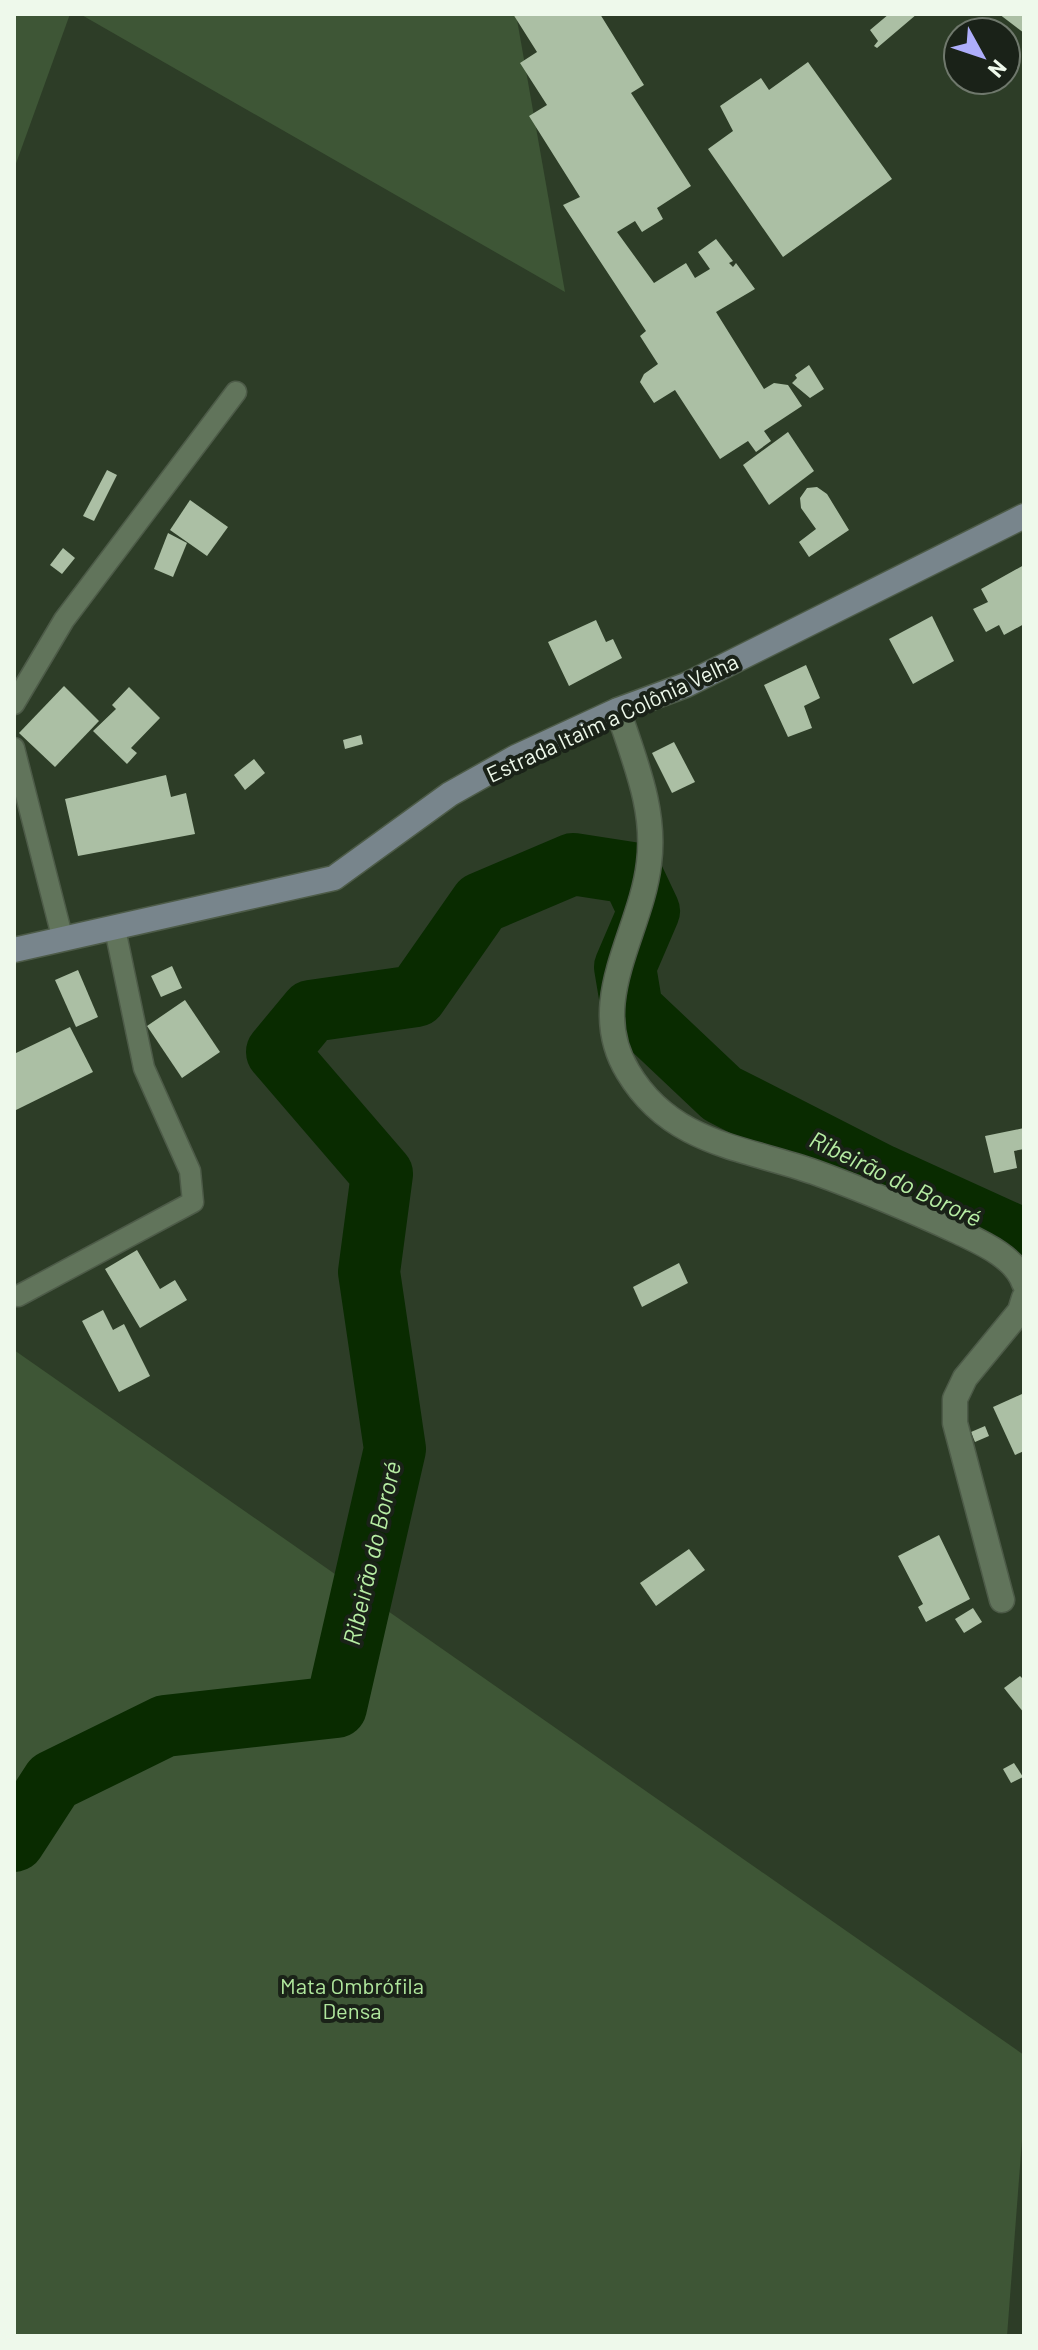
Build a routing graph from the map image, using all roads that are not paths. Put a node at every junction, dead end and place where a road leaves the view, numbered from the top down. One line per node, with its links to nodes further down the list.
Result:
1 (236, 392): 3 (lane)
2 (1024, 516): 4 (street, Estrada Itaim a Colônia Velha)
3 (14, 704)
4 (618, 710): 6 (street, Estrada Itaim a Colônia Velha); 9 (street)
5 (14, 748): 7 (lane)
6 (115, 929): 7 (street, Estrada Itaim a Colônia Velha); 10 (lane)
7 (63, 940): 8 (street, Estrada Itaim a Colônia Velha)
8 (14, 950)
9 (1024, 1283)
10 (18, 1296)
11 (1024, 1298): 12 (street)
12 (1002, 1600)

